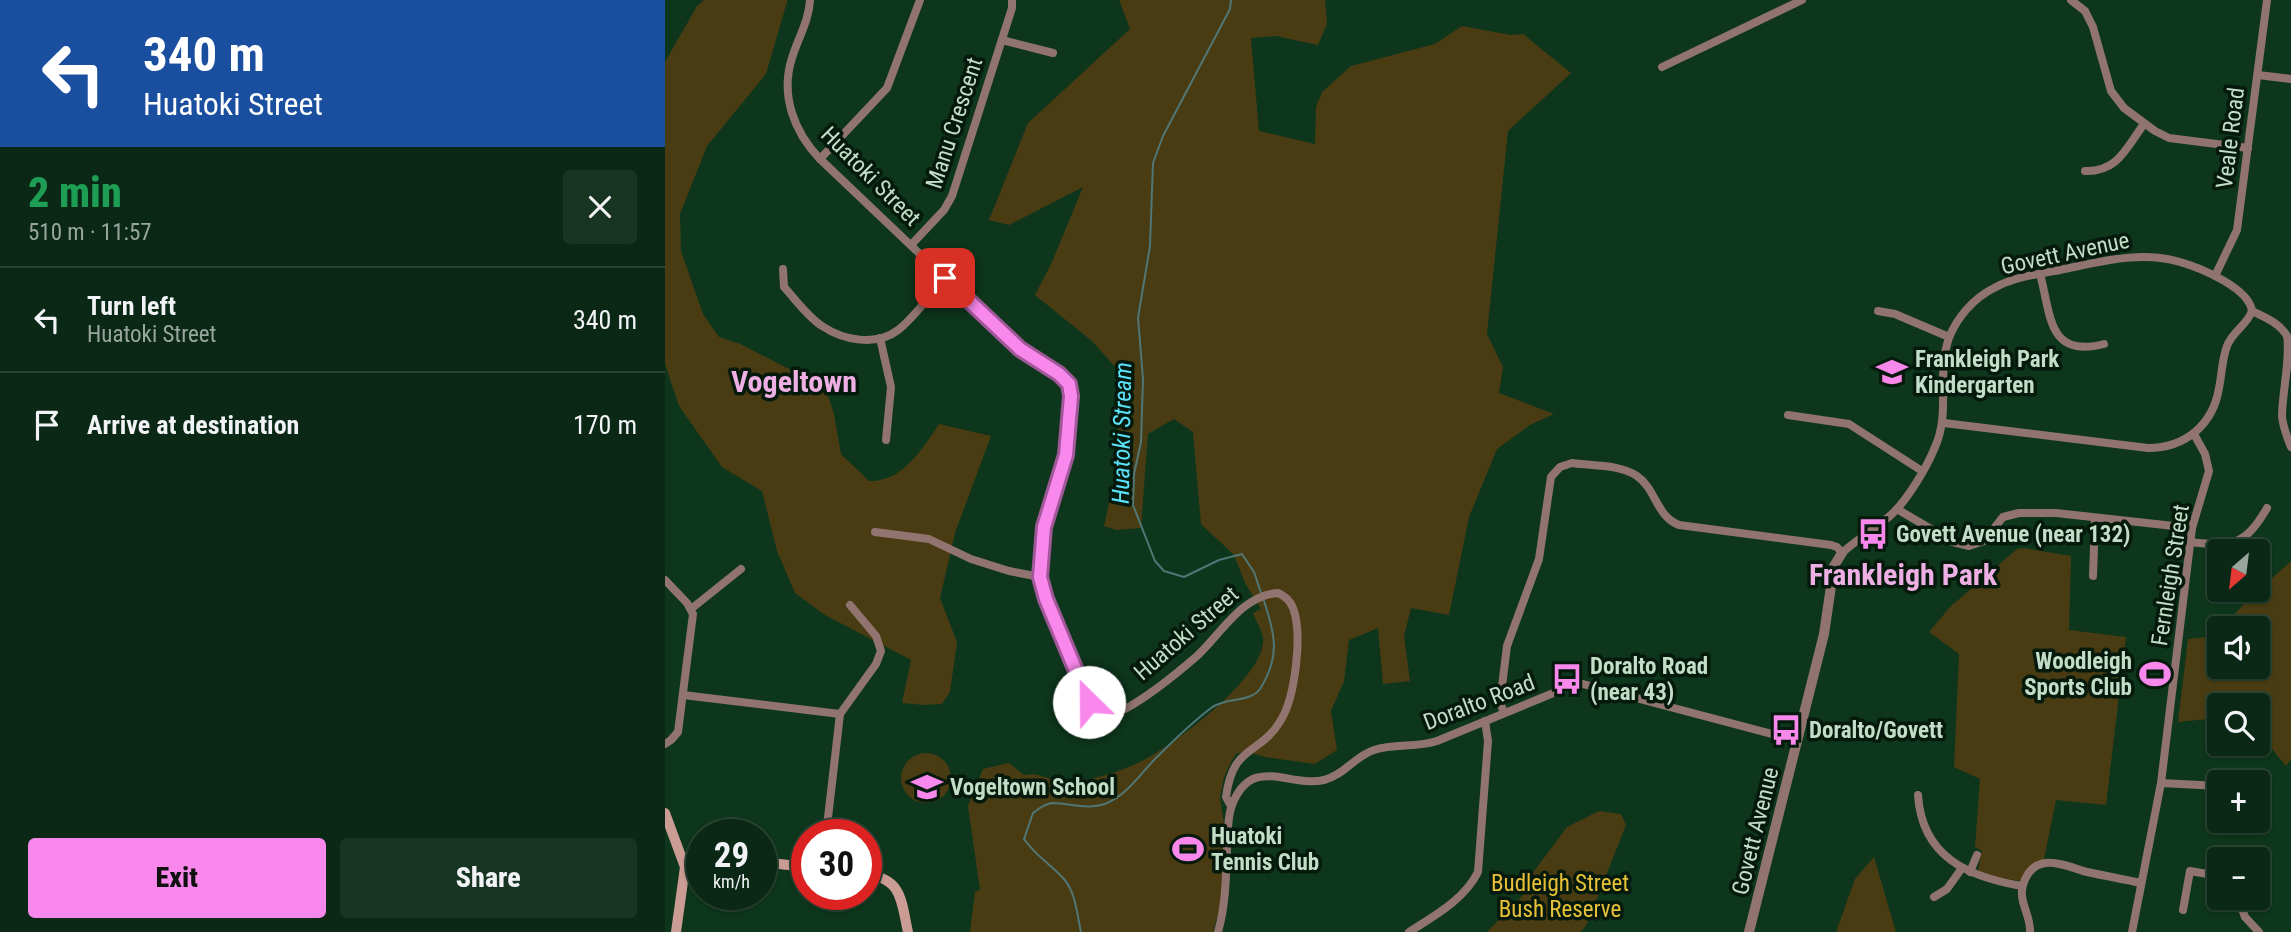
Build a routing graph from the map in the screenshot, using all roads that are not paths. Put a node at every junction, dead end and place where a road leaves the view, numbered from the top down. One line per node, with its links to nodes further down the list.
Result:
1 (810, 0): 14 (street, Huatoki Street)
2 (920, 0): 14 (street)
3 (1012, 0): 7 (street, Manu Crescent)
4 (1802, 0): 9 (street)
5 (2071, 0): 12 (street)
6 (2267, 0): 10 (street, Veale Road)
7 (1002, 40): 8 (street); 16 (street, Manu Crescent)
8 (1053, 53)
9 (1662, 67)
10 (2258, 75): 11 (street); 13 (street, Veale Road)
11 (2291, 79)
12 (2144, 124): 13 (street); 15 (street)
13 (2248, 148): 19 (street, Veale Road)
14 (820, 159): 16 (street, Huatoki Street)
15 (2085, 171)
16 (911, 245): 20 (street, Huatoki Street)
17 (783, 269): 24 (street)
18 (2040, 274): 19 (street, Govett Avenue); 23 (street, Govett Avenue); 25 (street)
19 (2215, 276): 22 (street, Govett Avenue)
20 (945, 278): 24 (street); 42 (street, Huatoki Street)
21 (1878, 311): 23 (street)
22 (2252, 311): 28 (street, Govett Avenue); 29 (street)
23 (1949, 337): 27 (street, Govett Avenue)
24 (880, 338): 30 (street)
25 (2104, 344)
26 (1788, 415): 32 (street)
27 (1944, 423): 29 (street); 32 (street, Govett Avenue)
28 (2288, 430): 31 (street)
29 (2194, 434): 36 (street, Fernleigh Street)
30 (886, 440)
31 (2291, 447)
32 (1922, 471): 34 (street, Govett Avenue)
33 (2267, 508): 38 (street)
34 (1897, 509): 35 (street); 39 (street, Govett Avenue)
35 (2095, 518): 36 (street); 41 (street)
36 (2192, 528): 38 (street, Fernleigh Street)
37 (875, 532): 42 (street)
38 (2190, 542): 52 (street, Fernleigh Street)
39 (1842, 553): 47 (street); 50 (street, Govett Avenue)
40 (741, 569): 45 (street)
41 (2093, 576)
42 (1040, 577): 55 (street, Huatoki Street)
43 (665, 580): 45 (street)
44 (849, 604): 48 (street)
45 (691, 610): 46 (street)
46 (683, 695): 48 (street); 51 (street)
47 (1504, 713): 49 (street, Doralto Road); 50 (street, Doralto Road)
48 (840, 715): 57 (street)
49 (1485, 721): 55 (street, Doralto Road); 73 (street)
50 (1798, 741): 74 (street, Govett Avenue)
51 (665, 744)
52 (2161, 783): 53 (street); 63 (street, Fernleigh Street)
53 (2207, 785)
54 (1918, 795): 60 (street)
55 (1231, 806): 72 (street, Huatoki Street)
56 (665, 813): 59 (main road)
57 (828, 819)
58 (1977, 855): 60 (street)
59 (684, 858): 67 (main road)
60 (1966, 870): 64 (street); 65 (street)
61 (2207, 874): 68 (street)
62 (882, 877): 71 (main road)
63 (2141, 883): 64 (street); 76 (street, Fernleigh Street)
64 (2022, 886): 75 (street)
65 (1934, 897)
66 (665, 905): 67 (main road)
67 (678, 907): 70 (main road)
68 (2183, 910)
69 (2242, 910): 77 (street)
70 (676, 932)
71 (908, 932)
72 (1218, 932)
73 (1409, 932)
74 (1749, 932)
75 (2030, 932)
76 (2131, 932)
77 (2259, 932)

